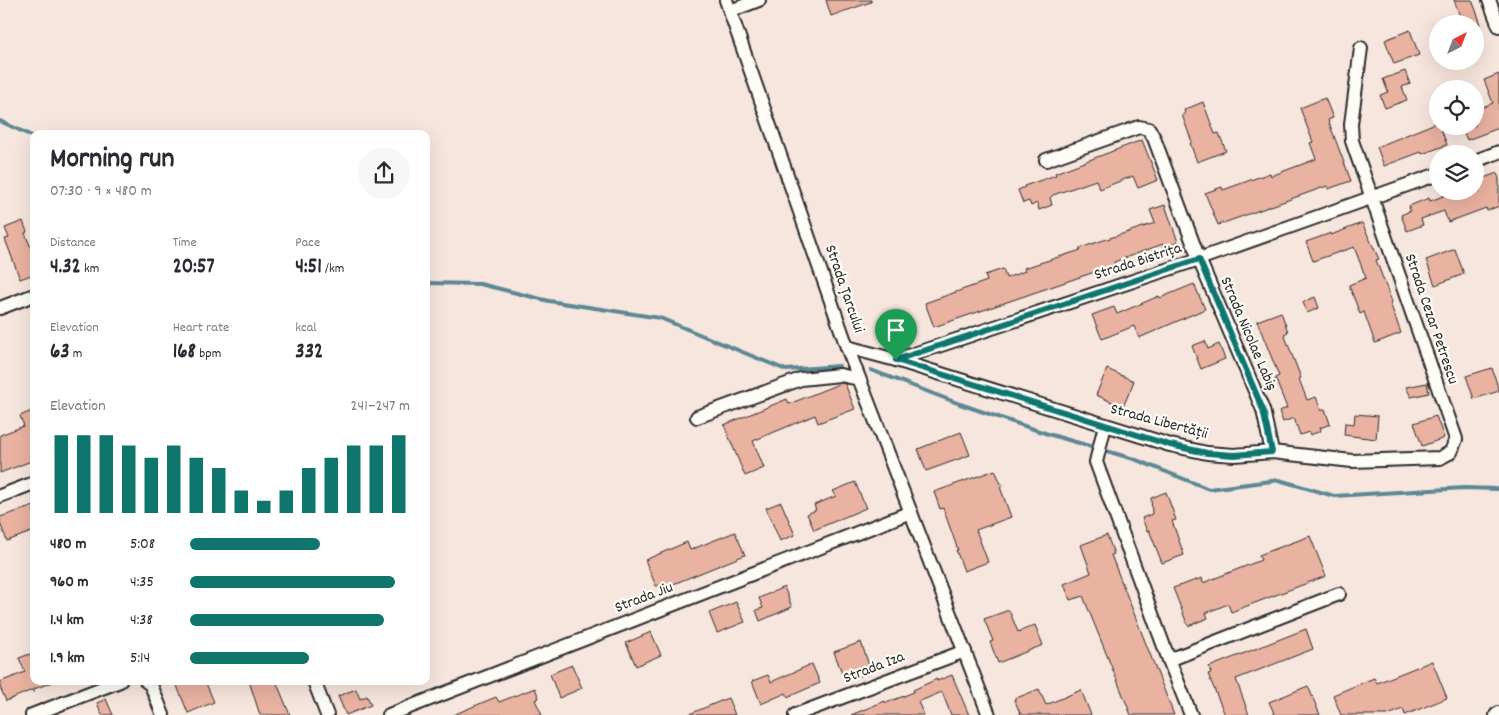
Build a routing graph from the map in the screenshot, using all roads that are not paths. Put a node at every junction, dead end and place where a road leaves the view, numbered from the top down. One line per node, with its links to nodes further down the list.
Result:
1 (759, 0): 3 (street)
2 (1489, 0): 4 (street)
3 (728, 5): 14 (street, Strada Țarcului)
4 (1499, 26)
5 (1361, 48): 10 (street, Strada Cezar Petrescu)
6 (1499, 152): 7 (street)
7 (1484, 158)
8 (1046, 160): 11 (street, Strada Nicolae Labiș)
9 (1429, 177): 10 (street, Strada Bistrița)
10 (1372, 197): 11 (street, Strada Bistrița); 20 (street, Strada Cezar Petrescu)
11 (1199, 259): 15 (street, Strada Bistrița); 19 (street, Strada Nicolae Labiș)
12 (30, 297): 13 (street)
13 (0, 308)
14 (847, 347): 15 (street); 16 (street, Strada Țarcului)
15 (896, 360): 18 (street, Strada Libertății)
16 (859, 379): 17 (street); 23 (street, Strada Țarcului)
17 (697, 417)
18 (1105, 425): 19 (street, Strada Libertății); 26 (street)
19 (1272, 452): 20 (street, Strada Libertății)
20 (1451, 452)
21 (30, 485): 22 (street)
22 (0, 496)
23 (911, 512): 25 (street, Strada Țarcului); 33 (street, Strada Jiu)
24 (1339, 594): 26 (street)
25 (965, 651): 34 (street, Strada Iza); 35 (street, Strada Țarcului)
26 (1169, 660): 36 (street)
27 (110, 685): 30 (street)
28 (151, 685): 31 (street)
29 (316, 685): 32 (street)
30 (32, 715)
31 (163, 715)
32 (327, 715)
33 (389, 715)
34 (795, 715)
35 (990, 715)
36 (1192, 715)

